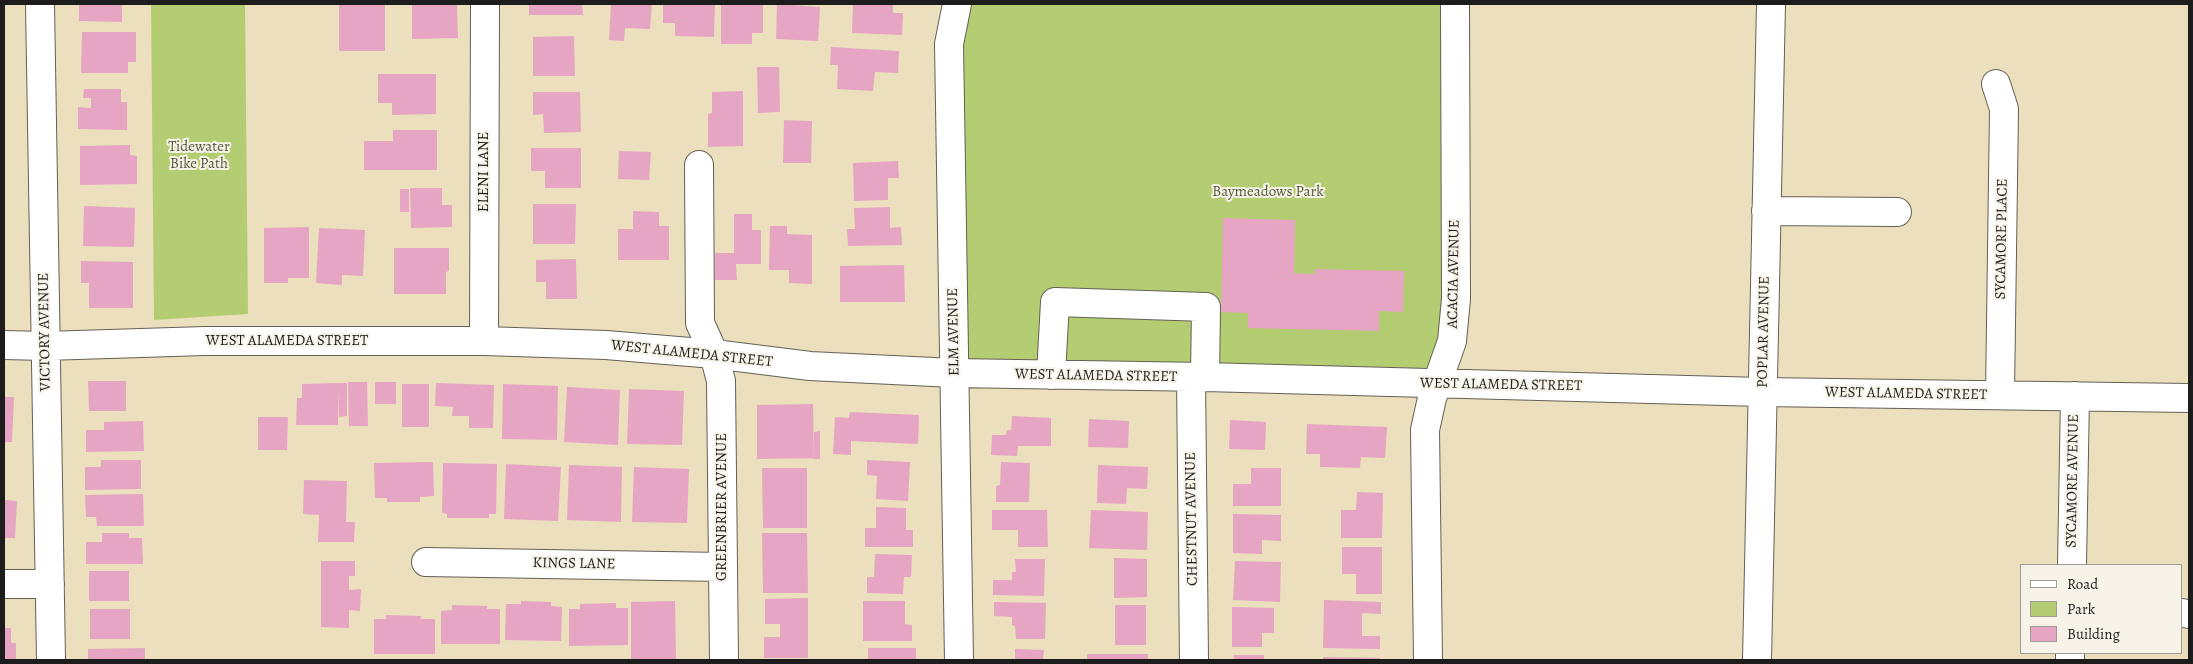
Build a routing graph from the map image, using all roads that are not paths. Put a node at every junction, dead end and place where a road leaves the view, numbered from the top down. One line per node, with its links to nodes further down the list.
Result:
1 (40, 4): 12 (street, VICTORY AVENUE)
2 (485, 4): 10 (street, ELENI LANE)
3 (957, 4): 14 (street, ELM AVENUE)
4 (1454, 4): 17 (street, ACACIA AVENUE)
5 (1771, 4): 8 (street, POPLAR AVENUE)
6 (1996, 84): 19 (street, SYCAMORE PLACE)
7 (699, 165): 13 (street, GREENBRIER AVENUE)
8 (1766, 210): 9 (street); 18 (street, POPLAR AVENUE)
9 (1897, 212)
10 (484, 341): 12 (street, WEST ALAMEDA STREET); 13 (street, WEST ALAMEDA STREET)
11 (4, 345): 12 (street, WEST ALAMEDA STREET)
12 (46, 346): 26 (street, VICTORY AVENUE)
13 (714, 354): 14 (street, WEST ALAMEDA STREET); 24 (street, GREENBRIER AVENUE)
14 (954, 373): 15 (street, WEST ALAMEDA STREET); 29 (street, ELM AVENUE)
15 (1051, 375): 16 (street, WEST ALAMEDA STREET); 16 (street, CHESTNUT AVENUE)
16 (1198, 377): 17 (street, WEST ALAMEDA STREET); 30 (street, CHESTNUT AVENUE)
17 (1437, 384): 18 (street, WEST ALAMEDA STREET); 31 (street, ACACIA AVENUE)
18 (1762, 392): 19 (street, WEST ALAMEDA STREET); 32 (street, POPLAR AVENUE)
19 (2000, 395): 20 (street, WEST ALAMEDA STREET)
20 (2075, 396): 21 (street, WEST ALAMEDA STREET); 23 (street, SYCAMORE AVENUE)
21 (2189, 398)
22 (426, 562): 24 (street, KINGS LANE)
23 (2072, 564)
24 (722, 567): 28 (street, GREENBRIER AVENUE)
25 (4, 584): 26 (street)
26 (50, 584): 27 (street, VICTORY AVENUE)
27 (51, 660)
28 (724, 660)
29 (959, 660)
30 (1194, 660)
31 (1428, 660)
32 (1757, 660)

